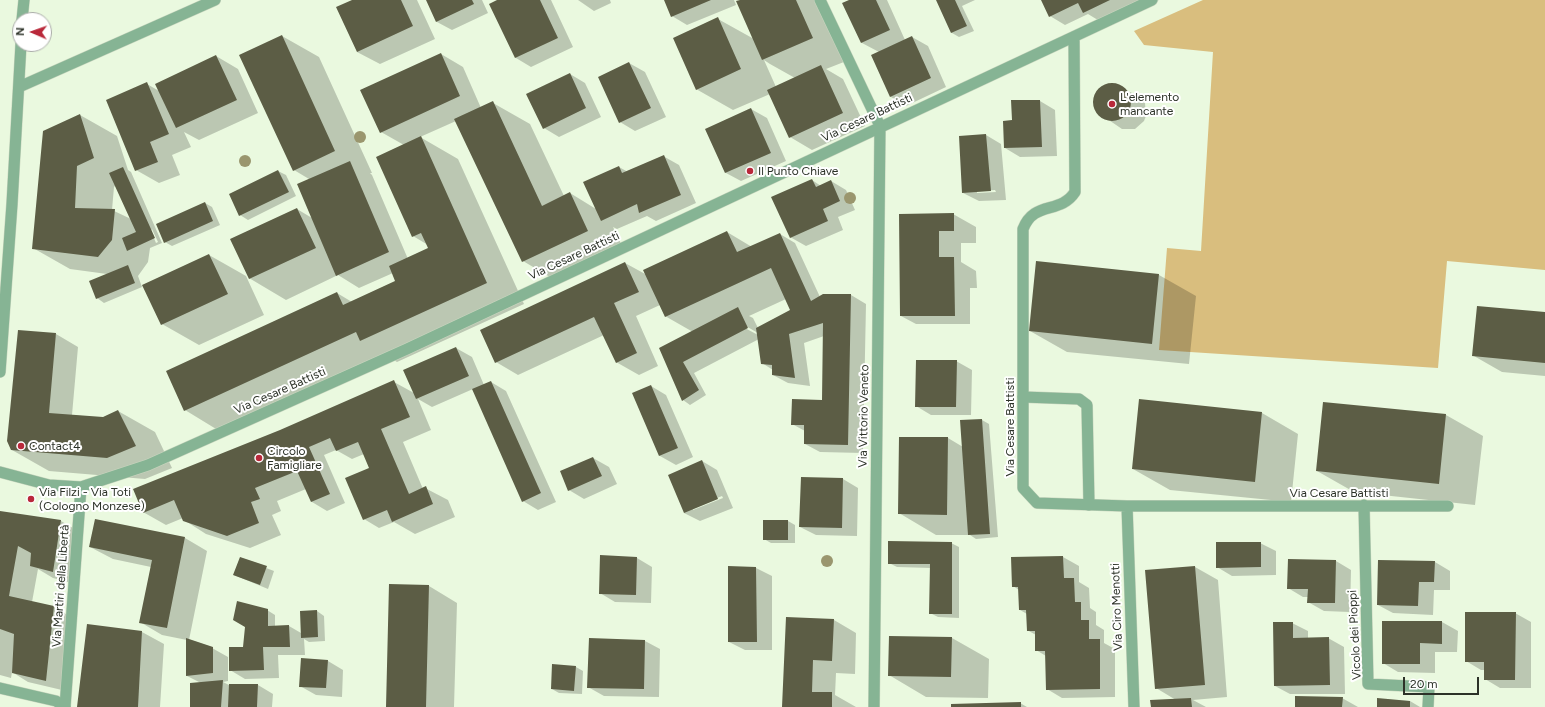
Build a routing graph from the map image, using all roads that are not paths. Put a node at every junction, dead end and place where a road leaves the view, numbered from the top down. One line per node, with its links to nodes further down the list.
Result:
1 (24, 0): 5 (street)
2 (215, 0): 8 (street)
3 (820, 0): 9 (street)
4 (1152, 0): 6 (street, Via Cesare Battisti)
5 (23, 12)
6 (1074, 37): 9 (street, Via Cesare Battisti); 11 (street, Via Cesare Battisti)
7 (21, 52): 8 (street)
8 (19, 87): 10 (street)
9 (880, 126): 13 (street, Via Cesare Battisti); 20 (street, Via Vittorio Veneto)
10 (0, 372)
11 (1023, 397): 14 (street, Via Cesare Battisti); 14 (street)
12 (0, 472): 13 (street)
13 (81, 487): 19 (street, Via Martiri della Libertà)
14 (1089, 505): 15 (street, Via Cesare Battisti)
15 (1127, 506): 16 (street, Via Cesare Battisti); 21 (street, Via Ciro Menotti)
16 (1364, 506): 17 (street, Via Cesare Battisti); 22 (street, Vicolo dei Pioppi)
17 (1448, 506)
18 (0, 688): 19 (street)
19 (65, 707)
20 (874, 707)
21 (1134, 707)
22 (1428, 707)

